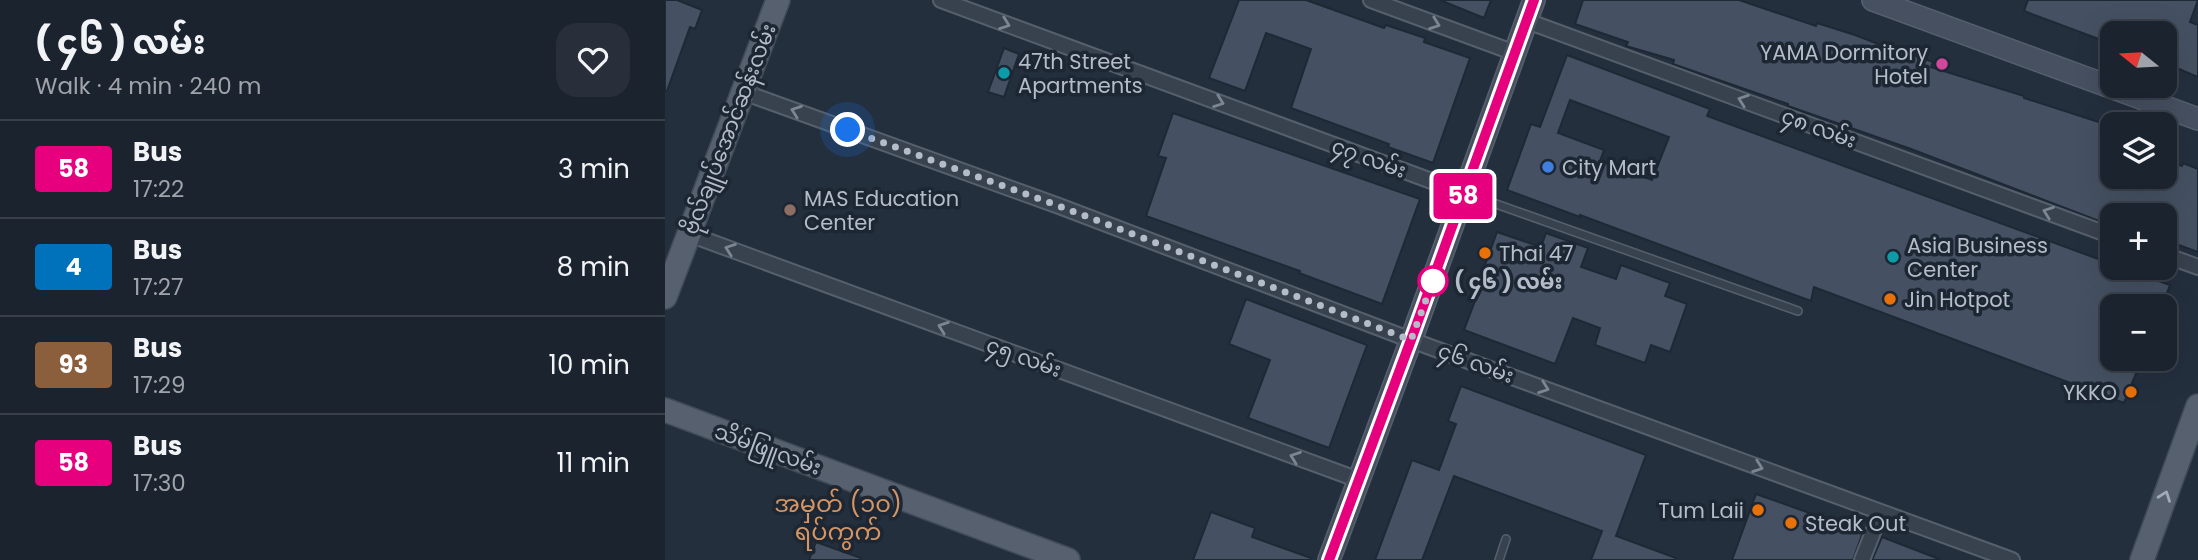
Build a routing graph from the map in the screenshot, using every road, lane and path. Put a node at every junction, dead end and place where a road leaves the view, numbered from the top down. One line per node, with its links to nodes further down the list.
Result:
1 (761, 0): 14 (main road, ဗိုလ်ချုပ်အောင်ဆန်းလမ်း)
2 (778, 0): 9 (main road, ဗိုလ်ချုပ်အောင်ဆန်းလမ်း)
3 (941, 0): 11 (street, ၄၇ လမ်း, one-way to 11)
4 (1371, 0): 8 (street, one-way to 8)
5 (1534, 0): 7 (main road)
6 (1873, 0): 10 (main road)
7 (1527, 21): 8 (main road); 12 (street, ၄၈ လမ်း, one-way to 7)
8 (1515, 53): 11 (main road)
9 (743, 92): 13 (main road, ဗိုလ်ချုပ်အောင်ဆန်းလမ်း); 19 (street, ၄၆ လမ်း, one-way to 9)
10 (2198, 119)
11 (1464, 193): 18 (lane, ၄၇ လမ်း); 19 (main road)
12 (2100, 232)
13 (689, 234): 17 (main road, ဗိုလ်ချုပ်အောင်ဆန်းလမ်း); 23 (street, ၄၅ လမ်း, one-way to 13)
14 (665, 253)
15 (2177, 259): 16 (street)
16 (2198, 267)
17 (665, 297)
18 (1798, 311)
19 (1411, 340): 23 (main road); 24 (street, ၄၆ လမ်း, one-way to 24)
20 (2198, 406): 22 (main road)
21 (665, 410): 26 (main road, သိမ်ဖြူလမ်း)
22 (2192, 444): 31 (main road, one-way to 22)
23 (1359, 480): 27 (main road)
24 (1881, 512): 29 (street); 30 (street, ၄၆ လမ်း)
25 (1506, 539): 28 (lane)
26 (1068, 560)
27 (1329, 560)
28 (1499, 560)
29 (1862, 560)
30 (2012, 560)
31 (2142, 560)

